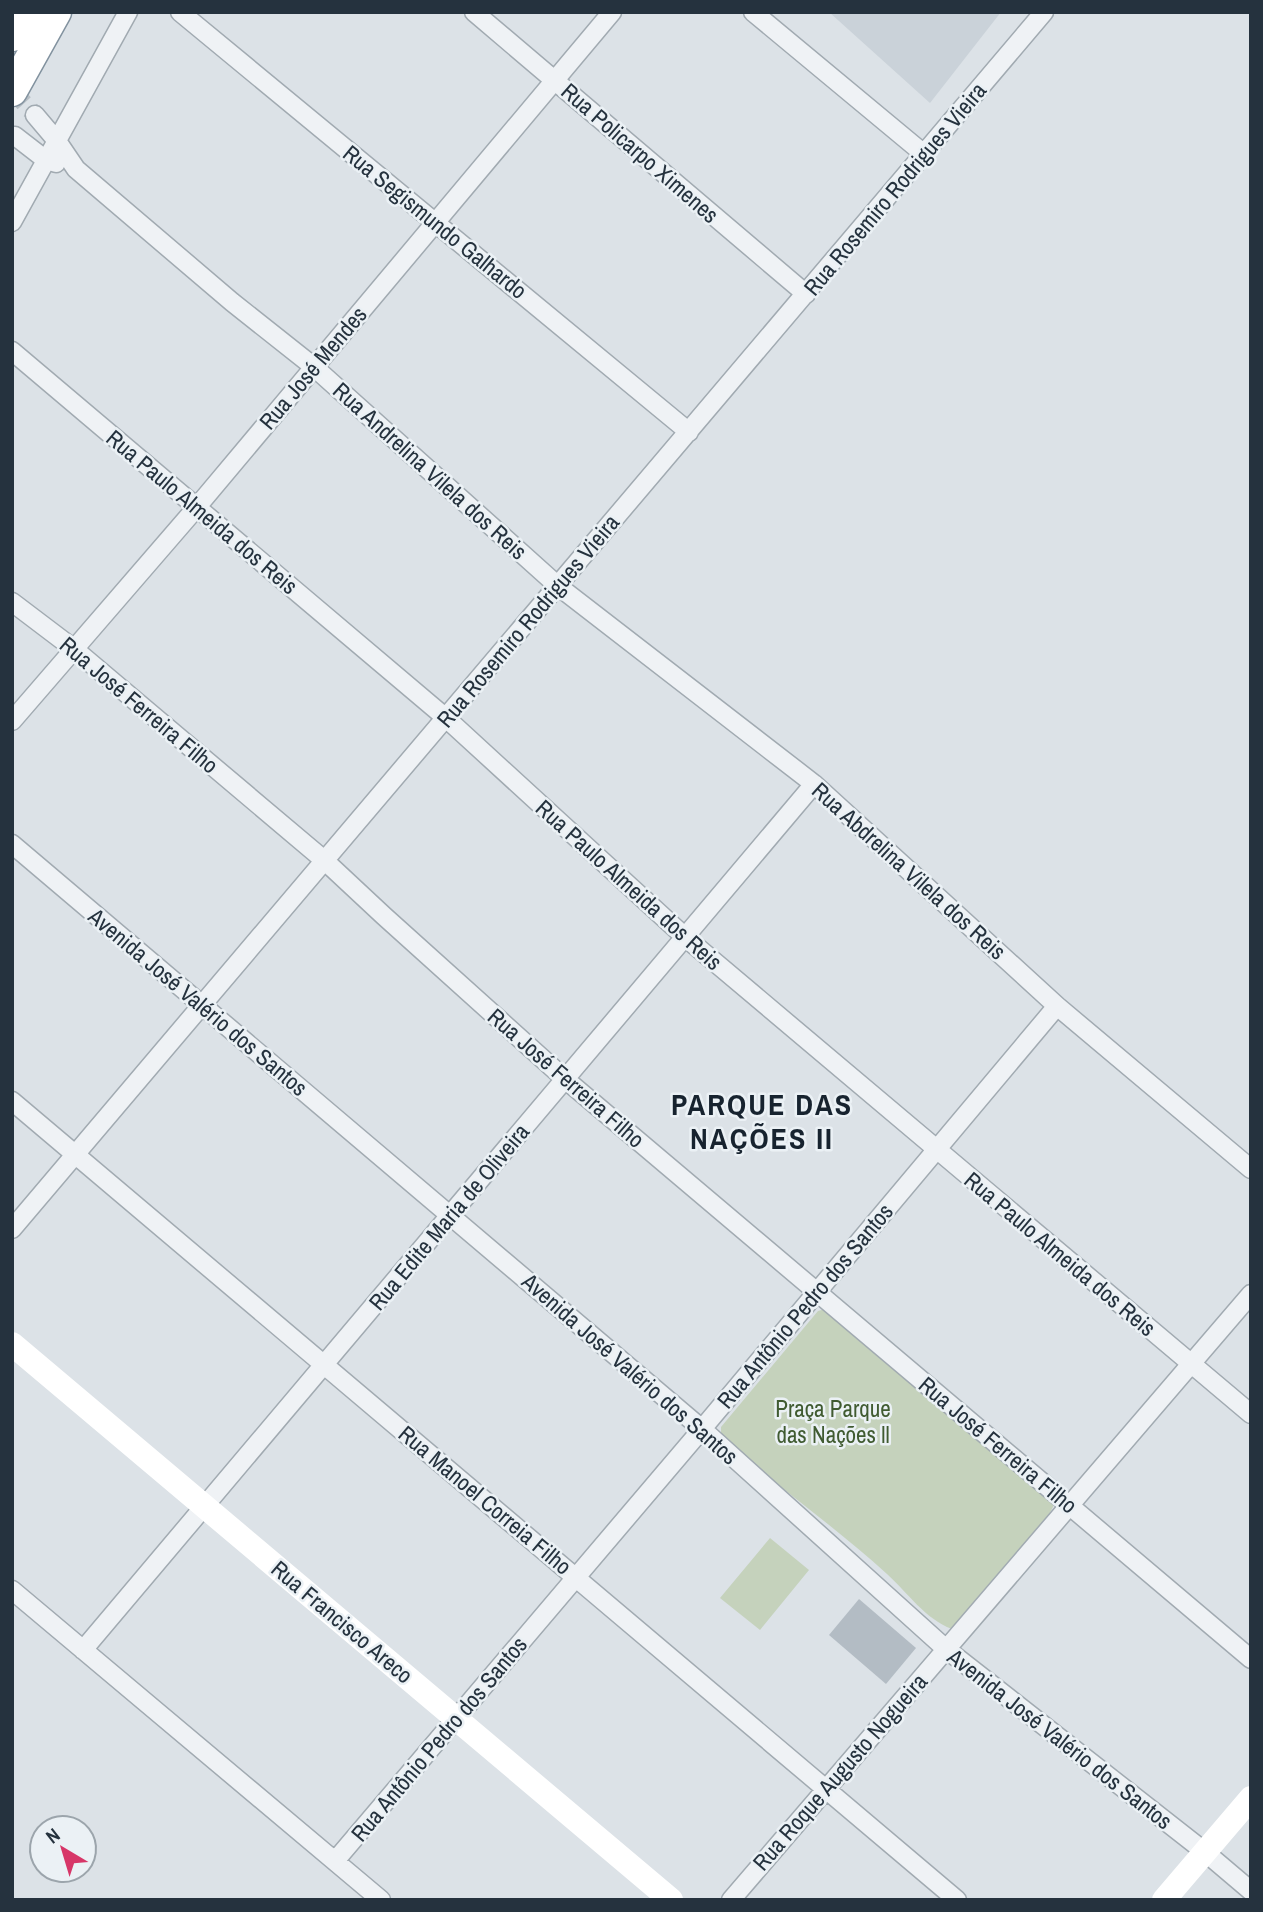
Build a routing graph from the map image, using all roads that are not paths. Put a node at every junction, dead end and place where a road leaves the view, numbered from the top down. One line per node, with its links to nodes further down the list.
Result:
1 (25, 12): 9 (highway)
2 (56, 12): 11 (highway)
3 (128, 12): 14 (street)
4 (180, 12): 19 (street, Rua Segismundo Galhardo)
5 (474, 12): 10 (street, Rua Policarpo Ximenes)
6 (612, 12): 10 (street, Rua José Mendes)
7 (752, 12): 15 (street)
8 (1044, 12): 15 (street, Rua Rosemiro Rodrigues Vieira)
9 (12, 36)
10 (555, 80): 19 (street, Rua José Mendes); 20 (street, Rua Policarpo Ximenes)
11 (12, 91)
12 (35, 115): 14 (street)
13 (15, 136): 16 (street)
14 (57, 141): 16 (street); 17 (street)
15 (924, 154): 20 (street, Rua Rosemiro Rodrigues Vieira)
16 (46, 160): 17 (street); 18 (street)
17 (76, 169): 22 (street, Rua Andrelina Vilela dos Reis)
18 (12, 222)
19 (435, 222): 22 (street, Rua José Mendes); 23 (street, Rua Segismundo Galhardo)
20 (806, 294): 23 (street, Rua Rosemiro Rodrigues Vieira)
21 (12, 351): 24 (street, Rua Paulo Almeida dos Reis)
22 (314, 367): 24 (street, Rua José Mendes); 25 (street, Rua Andrelina Vilela dos Reis)
23 (689, 432): 25 (street, Rua Rosemiro Rodrigues Vieira)
24 (197, 508): 27 (street, Rua José Mendes); 28 (street, Rua Paulo Almeida dos Reis)
25 (558, 586): 28 (street, Rua Rosemiro Rodrigues Vieira); 30 (street, Rua Abdrelina Vilela dos Reis)
26 (12, 602): 27 (street, Rua José Ferreira Filho)
27 (74, 649): 29 (street, Rua José Mendes); 32 (street, Rua José Ferreira Filho)
28 (446, 718): 32 (street, Rua Rosemiro Rodrigues Vieira); 33 (street, Rua Paulo Almeida dos Reis)
29 (12, 722)
30 (814, 783): 33 (street, Rua Edite Maria de Oliveira); 35 (street, Rua Abdrelina Vilela dos Reis)
31 (12, 844): 34 (street, Avenida José Valério dos Santos)
32 (324, 860): 34 (street, Rua Rosemiro Rodrigues Vieira); 36 (street, Rua José Ferreira Filho)
33 (684, 937): 36 (street, Rua Edite Maria de Oliveira); 38 (street, Rua Paulo Almeida dos Reis)
34 (202, 1006): 39 (street, Rua Rosemiro Rodrigues Vieira); 41 (street, Avenida José Valério dos Santos)
35 (1057, 1006): 38 (street, Rua Antônio Pedro dos Santos); 40 (street, Rua Abdrelina Vilela dos Reis)
36 (565, 1079): 41 (street, Rua Edite Maria de Oliveira); 43 (street, Rua José Ferreira Filho)
37 (12, 1101): 39 (street, Rua Manoel Correia Filho)
38 (936, 1149): 43 (street, Rua Antônio Pedro dos Santos); 47 (street, Rua Paulo Almeida dos Reis)
39 (76, 1154): 42 (street, Rua Rosemiro Rodrigues Vieira); 46 (street, Rua Manoel Correia Filho)
40 (1251, 1170)
41 (450, 1216): 46 (street, Rua Edite Maria de Oliveira); 49 (street, Avenida José Valério dos Santos)
42 (12, 1229)
43 (816, 1292): 49 (street, Rua Antônio Pedro dos Santos); 50 (street, Rua José Ferreira Filho)
44 (1251, 1294): 47 (street, Rua Roque Augusto Nogueira)
45 (12, 1344): 51 (street, Rua Francisco Areco)
46 (324, 1364): 51 (street, Rua Edite Maria de Oliveira); 52 (street, Rua Manoel Correia Filho)
47 (1191, 1364): 48 (street, Rua Paulo Almeida dos Reis); 50 (street, Rua Roque Augusto Nogueira)
48 (1251, 1414)
49 (702, 1429): 52 (street, Rua Antônio Pedro dos Santos); 54 (street, Avenida José Valério dos Santos)
50 (1069, 1505): 54 (street, Rua Roque Augusto Nogueira); 56 (street, Rua José Ferreira Filho)
51 (204, 1506): 55 (street, Rua Edite Maria de Oliveira); 57 (street, Rua Francisco Areco)
52 (575, 1577): 57 (street, Rua Antônio Pedro dos Santos); 58 (street, Rua Manoel Correia Filho)
53 (12, 1590): 55 (street)
54 (946, 1649): 58 (street, Rua Roque Augusto Nogueira); 60 (street, Avenida José Valério dos Santos)
55 (83, 1650): 61 (street)
56 (1251, 1659)
57 (456, 1718): 61 (street, Rua Antônio Pedro dos Santos); 64 (street, Rua Francisco Areco)
58 (826, 1789): 65 (street, Rua Roque Augusto Nogueira); 66 (street, Rua Manoel Correia Filho)
59 (1251, 1798): 60 (street)
60 (1205, 1852): 62 (street, Avenida José Valério dos Santos); 67 (street)
61 (335, 1861): 63 (street)
62 (1251, 1891)
63 (381, 1900)
64 (671, 1900)
65 (731, 1900)
66 (957, 1900)
67 (1164, 1900)

